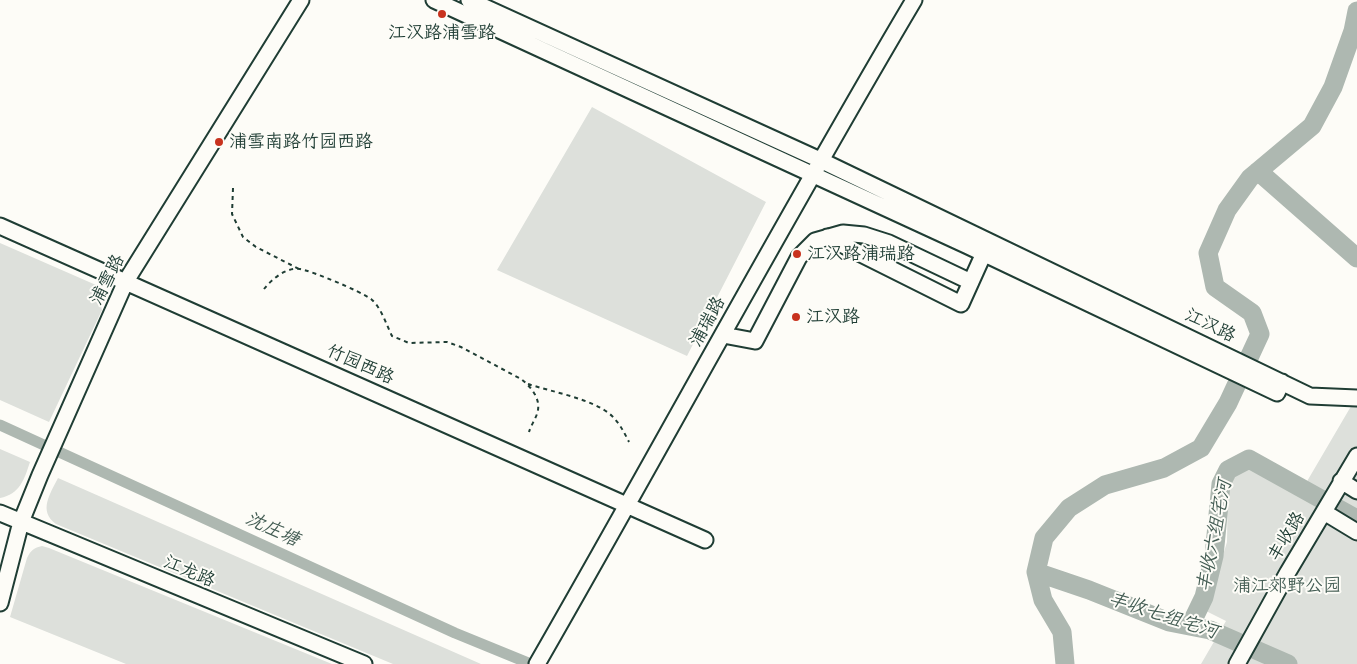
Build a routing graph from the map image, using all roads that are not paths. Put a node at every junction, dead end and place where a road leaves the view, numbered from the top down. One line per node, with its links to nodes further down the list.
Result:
1 (301, 0): 10 (street, 浦雪路)
2 (434, 0): 6 (street)
3 (469, 0): 5 (street, 江汉路)
4 (914, 0): 5 (street, 浦瑞路)
5 (820, 160): 6 (street, 浦瑞路); 13 (street, 江汉路)
6 (812, 175): 9 (street); 12 (street, 浦瑞路)
7 (0, 226): 10 (street, 竹园西路)
8 (827, 237): 11 (street); 11 (street); 12 (street)
9 (984, 253): 11 (street); 13 (street)
10 (126, 281): 18 (street, 竹园西路); 21 (street, 浦雪路)
11 (971, 282)
12 (723, 335): 18 (street, 浦瑞路)
13 (1229, 364): 14 (street, 江汉路)
14 (1357, 398)
15 (1357, 456): 16 (street, 丰收路)
16 (1339, 485): 17 (street); 19 (street, 丰收路)
17 (1357, 491)
18 (628, 505): 23 (street, 竹园西路); 27 (street, 浦瑞路)
19 (1325, 510): 22 (street); 25 (street, 丰收路)
20 (0, 513): 21 (street, 江龙路)
21 (21, 522): 24 (street, 浦雪路); 26 (street, 江龙路)
22 (1357, 532)
23 (705, 540)
24 (0, 602)
25 (1240, 660)
26 (364, 664)
27 (537, 664)

